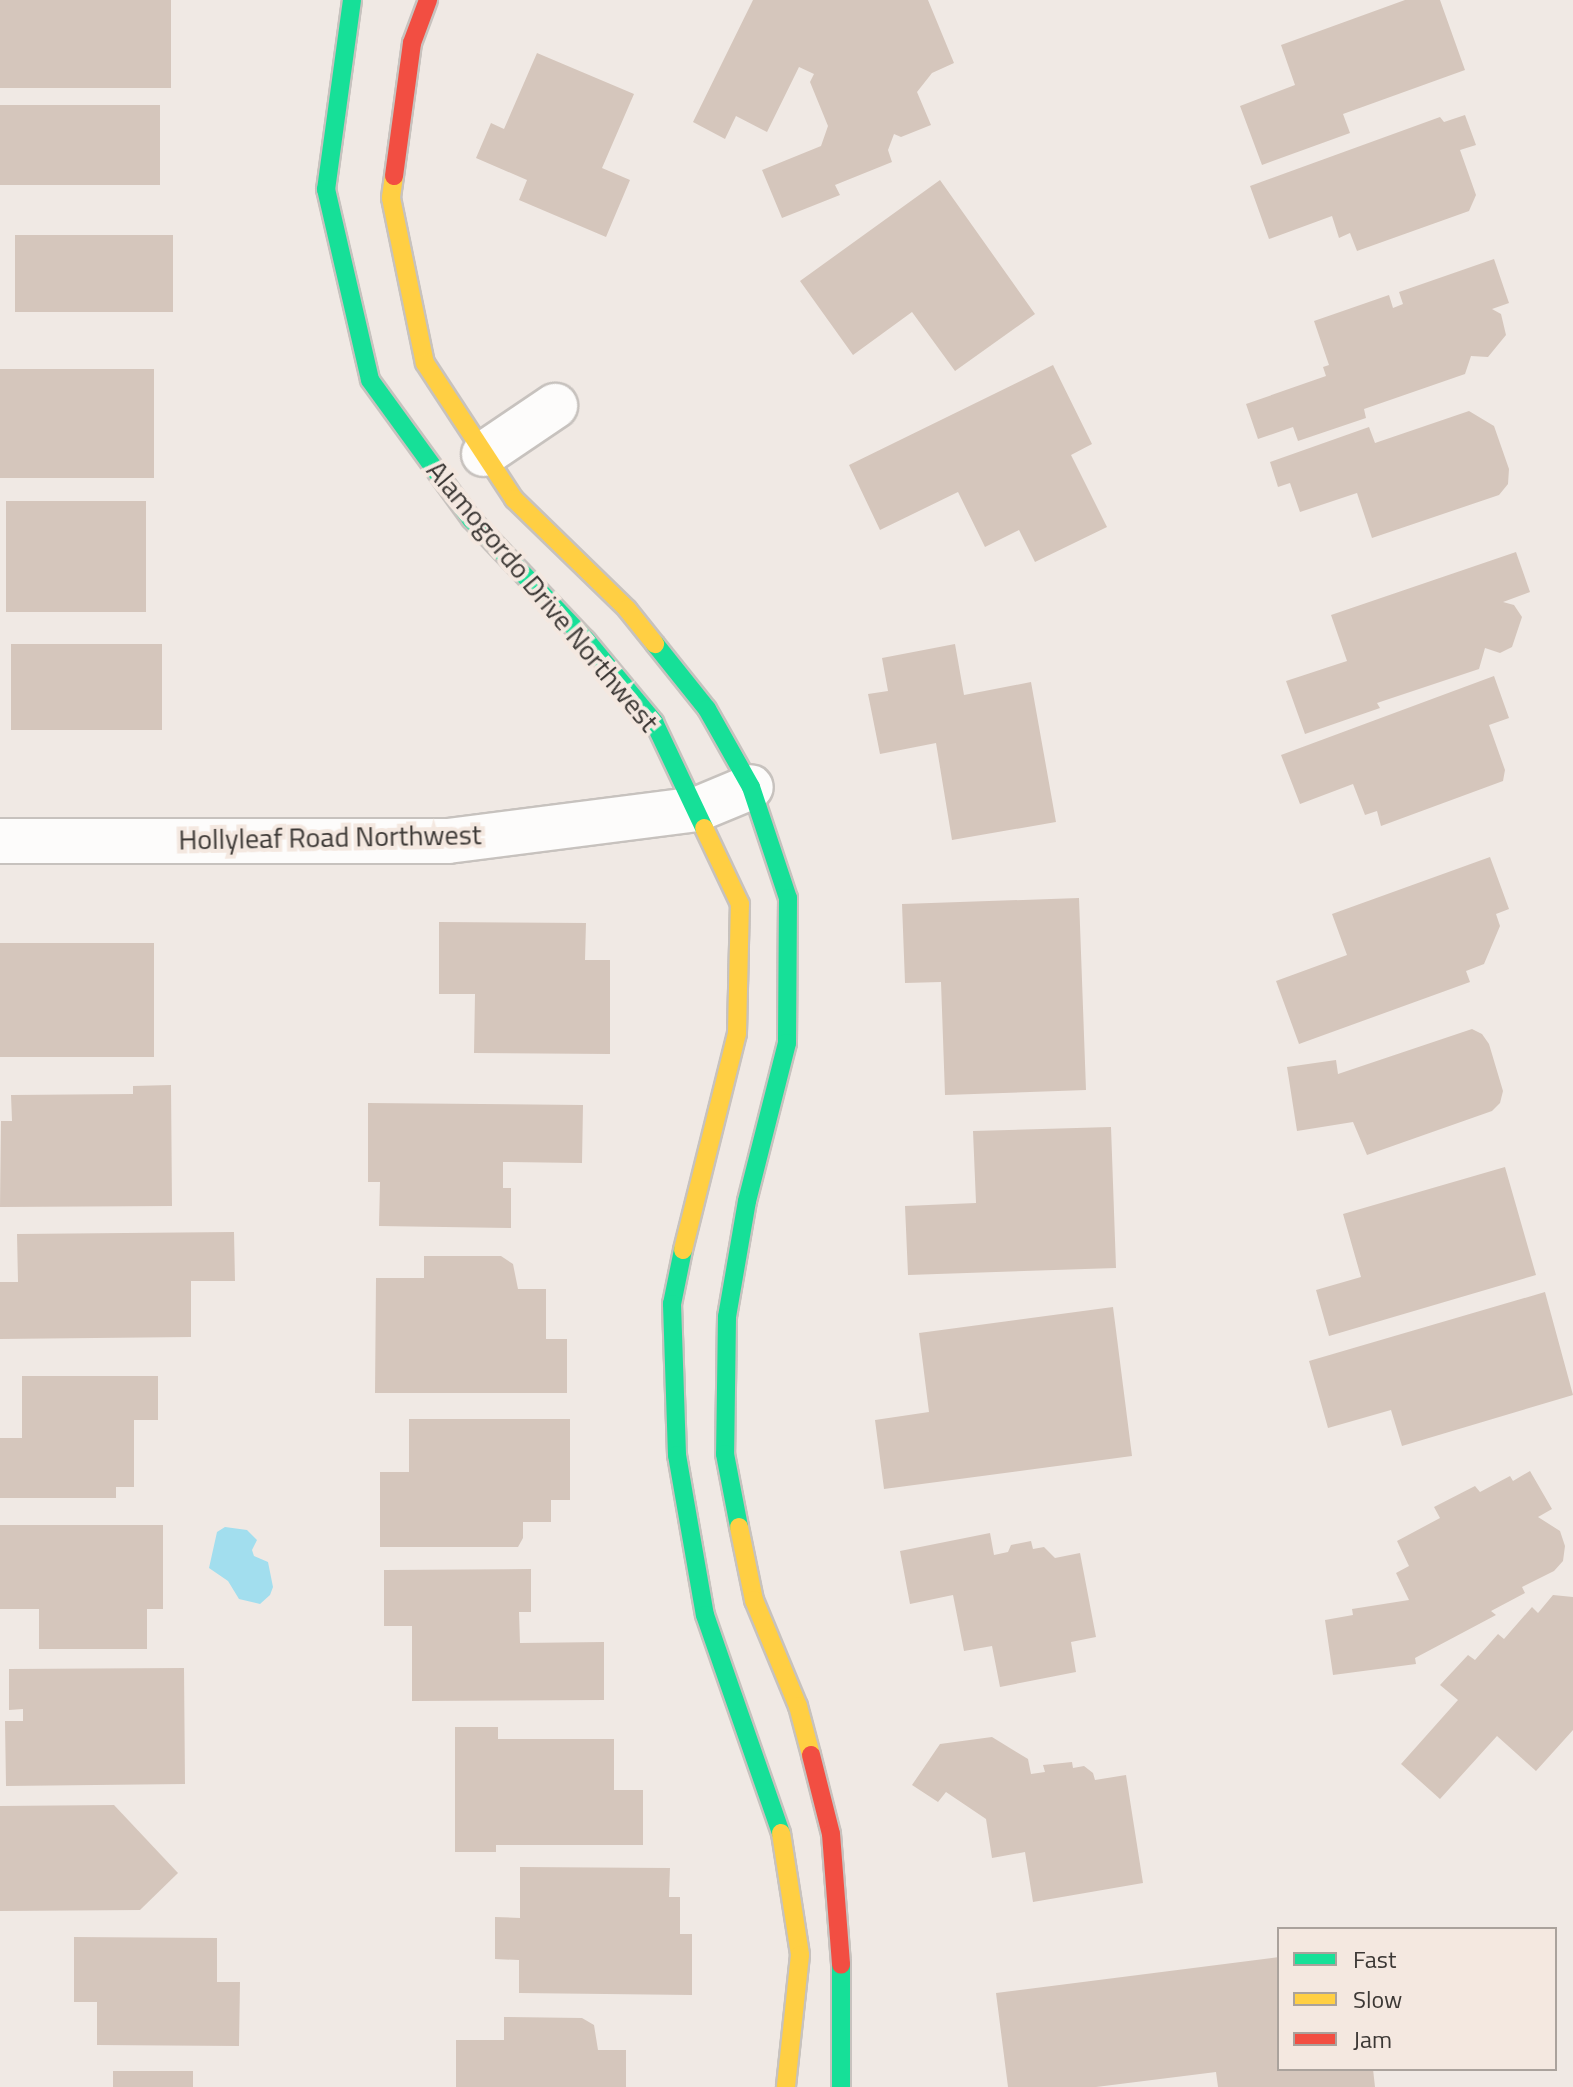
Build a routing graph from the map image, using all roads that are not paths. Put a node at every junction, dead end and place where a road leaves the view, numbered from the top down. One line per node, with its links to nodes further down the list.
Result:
1 (352, 0): 6 (street, Alamogordo Drive Northwest)
2 (428, 0): 4 (street, Alamogordo Drive Northwest)
3 (555, 406): 4 (street)
4 (484, 454): 5 (street, Alamogordo Drive Northwest)
5 (751, 787): 6 (street, Hollyleaf Road Northwest); 9 (street, Alamogordo Drive Northwest)
6 (698, 809): 7 (street, Hollyleaf Road Northwest); 8 (street, Alamogordo Drive Northwest)
7 (0, 841)
8 (786, 2087)
9 (841, 2087)

